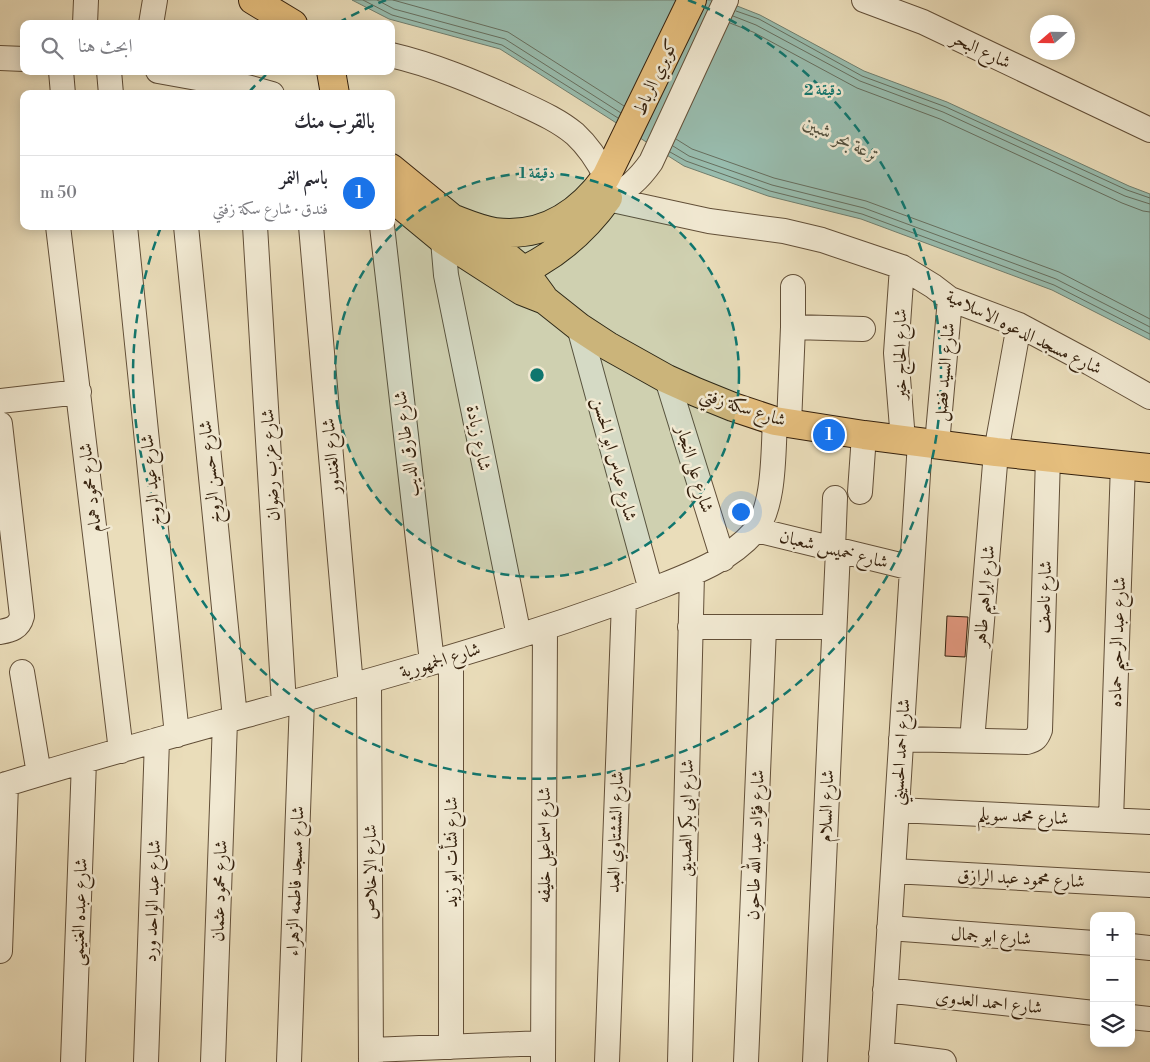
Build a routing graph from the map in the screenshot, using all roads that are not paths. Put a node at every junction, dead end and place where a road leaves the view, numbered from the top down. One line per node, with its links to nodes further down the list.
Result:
1 (86, 0): 7 (street)
2 (155, 0): 8 (street)
3 (253, 0): 9 (main road)
4 (692, 0): 22 (main road, كوبري الرباط)
5 (726, 0): 22 (street)
6 (864, 0): 21 (street, شارع البحر)
7 (85, 20)
8 (152, 20)
9 (286, 20)
10 (395, 56): 22 (street)
11 (0, 58): 12 (street)
12 (20, 59)
13 (61, 75): 17 (street)
14 (109, 75): 18 (street)
15 (331, 75): 20 (main road)
16 (167, 79): 19 (street)
17 (62, 90)
18 (111, 90)
19 (247, 90)
20 (334, 90)
21 (1150, 130)
22 (614, 168): 25 (main road); 32 (street, شارع مسجد الدعوه الاسلامية); 33 (main road)
23 (395, 172): 25 (main road)
24 (395, 199): 25 (main road, شارع سكة زفتي)
25 (448, 229): 33 (main road, شارع سكة زفتي); 66 (street, شارع زيادة)
26 (59, 230): 41 (street, شارع محمود همام)
27 (125, 230): 72 (street, شارع عيد الروخ)
28 (186, 230): 71 (street, شارع حسن الروخ)
29 (256, 230): 70 (street, شارع عزب رضوان)
30 (311, 230): 69 (street, شارع الغندور)
31 (383, 230): 67 (street, شارع طارق الديب)
32 (902, 267): 35 (street, شارع مسجد الدعوه الاسلامية); 47 (street, شارع الحاج خير)
33 (514, 275): 38 (main road, شارع سكة زفتي)
34 (793, 287): 36 (street, شارع الجمهورية)
35 (950, 299): 37 (street, شارع مسجد الدعوه الاسلامية); 47 (street, شارع السيد فضل)
36 (793, 326): 39 (street); 44 (street, شارع الجمهورية)
37 (1019, 326): 42 (street, شارع مسجد الدعوه الاسلامية); 48 (street, شارع ابراهيم طاهر)
38 (580, 327): 40 (main road, شارع سكة زفتي); 59 (street, شارع عباس ابو الحسن)
39 (863, 329)
40 (667, 379): 44 (main road, شارع سكة زفتي); 56 (street, شارع على النجار)
41 (79, 392): 43 (street); 75 (street, شارع محمود همام)
42 (1150, 397)
43 (0, 401)
44 (782, 422): 46 (main road, شارع سكة زفتي); 54 (street, شارع الجمهورية)
45 (0, 424): 65 (street)
46 (864, 435): 47 (main road, شارع سكة زفتي); 52 (street)
47 (920, 442): 48 (main road, شارع سكة زفتي); 57 (street, شارع احمد الحسيني)
48 (996, 452): 49 (main road, شارع سكة زفتي); 74 (street, شارع ابراهيم طاهر)
49 (1048, 457): 50 (main road, شارع سكة زفتي); 74 (street, شارع ناصف)
50 (1123, 464): 51 (main road, شارع سكة زفتي); 80 (street, شارع عبد الرحيم حماده)
51 (1150, 468)
52 (860, 492)
53 (835, 498): 55 (street, شارع السلام)
54 (756, 530): 55 (street, شارع خميس شعبان); 56 (street, شارع الجمهورية)
55 (835, 550): 57 (street, شارع خميس شعبان); 64 (street, شارع السلام)
56 (723, 559): 58 (street, شارع الجمهورية)
57 (912, 568): 73 (street, شارع احمد الحسيني)
58 (692, 574): 59 (street, شارع الجمهورية); 61 (street, شارع ابى بكر الصديق)
59 (651, 590): 60 (street, شارع الجمهورية)
60 (624, 601): 62 (street, شارع الجمهورية); 101 (street, شارع الششتاوي العبد)
61 (690, 627): 63 (street); 102 (street, شارع ابى بكر الصديق)
62 (545, 628): 66 (street, شارع الجمهورية); 94 (street, شارع اسماعيل خليفه)
63 (764, 628): 64 (street); 103 (street, شارع فؤاد عبد الله طاحون)
64 (834, 628): 104 (street, شارع السلام)
65 (0, 632)
66 (519, 636): 67 (street, شارع الجمهورية)
67 (441, 660): 69 (street, شارع الجمهورية); 93 (street, شارع نشأت ابو زيد)
68 (22, 672): 77 (street)
69 (360, 684): 70 (street, شارع الجمهورية); 95 (street, شارع الإخلاص)
70 (293, 702): 71 (street, شارع الجمهورية); 100 (street, شارع مسجد فاطمه الزهراء)
71 (230, 720): 72 (street, شارع الجمهورية); 99 (street, شارع محمود عثمان)
72 (167, 737): 75 (street, شارع الجمهورية); 98 (street, شارع عبد الواحد ورد)
73 (901, 740): 74 (street); 79 (street, شارع احمد الحسيني)
74 (972, 741)
75 (120, 751): 76 (street, شارع الجمهورية)
76 (84, 761): 77 (street, شارع الجمهورية); 97 (street, شارع عبده الغنيمى)
77 (40, 774): 78 (street, شارع الجمهورية)
78 (3, 785): 88 (street)
79 (897, 810): 80 (street, شارع محمد سويلم); 82 (street, شارع احمد الحسيني)
80 (1111, 820): 81 (street, شارع محمد سويلم)
81 (1150, 822)
82 (893, 871): 83 (street, شارع محمود عبد الرازق); 84 (street, شارع احمد الحسيني)
83 (1150, 885)
84 (889, 928): 85 (street, شارع ابو جمال); 89 (street, شارع احمد الحسيني)
85 (1090, 943)
86 (1135, 946): 87 (street)
87 (1150, 948)
88 (0, 951)
89 (885, 990): 90 (street, شارع احمد العدوى); 96 (street, شارع احمد الحسيني)
90 (1090, 1013)
91 (1135, 1017): 92 (street)
92 (1150, 1019)
93 (451, 1047): 94 (street); 95 (street)
94 (543, 1053)
95 (371, 1056)
96 (881, 1058): 105 (street)
97 (73, 1062)
98 (146, 1062)
99 (214, 1062)
100 (289, 1062)
101 (607, 1062)
102 (680, 1062)
103 (746, 1062)
104 (815, 1062)
105 (944, 1062)

